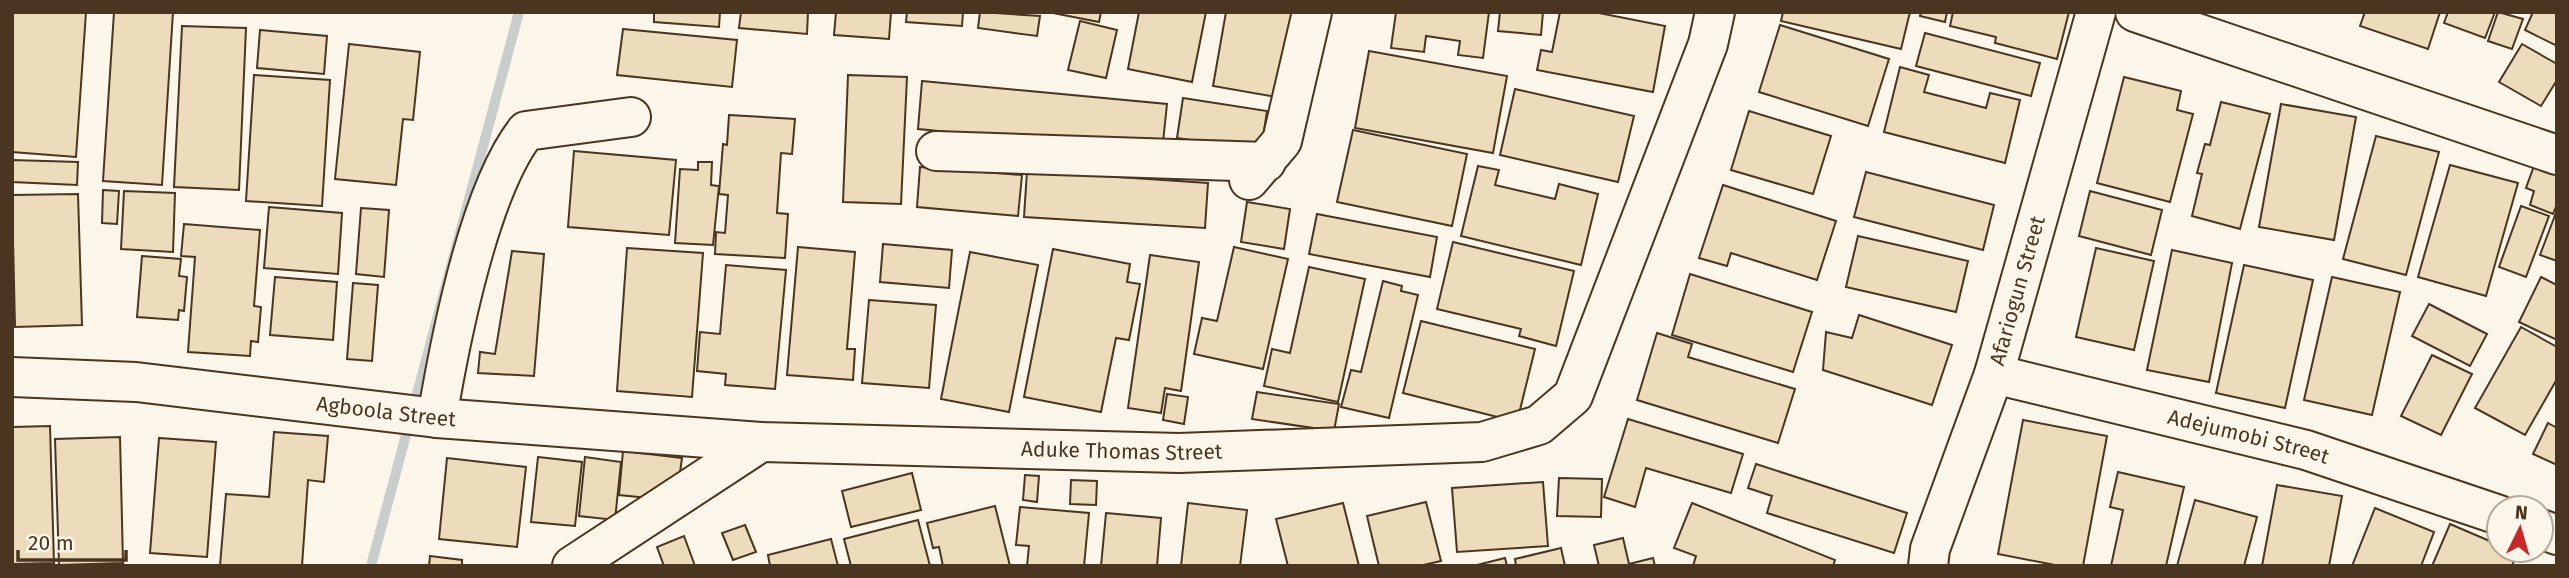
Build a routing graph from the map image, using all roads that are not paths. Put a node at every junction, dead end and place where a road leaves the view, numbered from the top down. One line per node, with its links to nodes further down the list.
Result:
1 (1312, 12): 6 (street)
2 (1715, 12): 11 (street, Aduke Thomas Street)
3 (2096, 12): 8 (street, Afariogun Street)
4 (2135, 12): 7 (street)
5 (631, 117): 10 (street)
6 (936, 152)
7 (2557, 155)
8 (1994, 374): 12 (street, Adejumobi Street); 14 (street, Afariogun Street)
9 (12, 377): 10 (street, Agboola Street)
10 (429, 416): 11 (street, Agboola Street)
11 (761, 442): 13 (street)
12 (2485, 510)
13 (572, 566)
14 (1928, 566)

